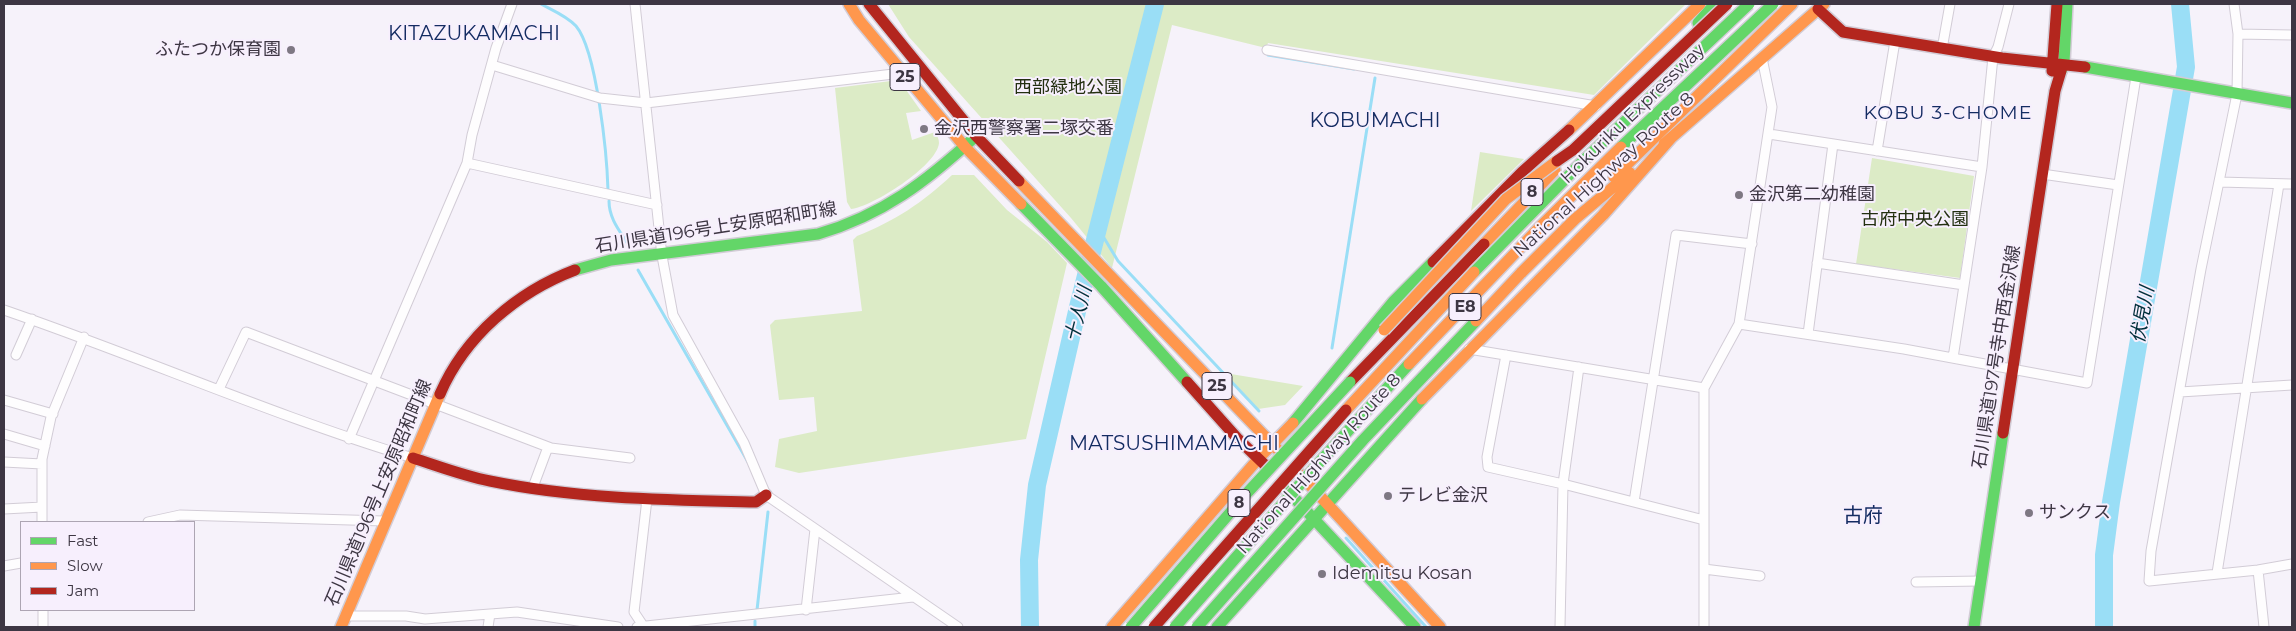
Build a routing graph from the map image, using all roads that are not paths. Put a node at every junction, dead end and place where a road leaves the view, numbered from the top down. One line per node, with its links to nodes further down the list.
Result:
1 (512, 4): 26 (street)
2 (635, 4): 31 (street)
3 (849, 4): 27 (main road, 25)
4 (868, 4): 35 (main road, 25)
5 (1700, 4): 33 (main road)
6 (1715, 4): 123 (main road, National Highway Route 8 / 8, bridge)
7 (1727, 4): 70 (main road, bridge)
8 (1748, 4): 124 (main road, Hokuriku Expressway / E8, bridge)
9 (1773, 4): 125 (main road, Hokuriku Expressway / E8, bridge)
10 (1792, 4): 48 (main road)
11 (1950, 4): 20 (street)
12 (2009, 4): 23 (street)
13 (2057, 4): 24 (main road, 石川県道197号寺中西金沢線)
14 (2067, 4): 25 (main road, 石川県道197号寺中西金沢線)
15 (2234, 4): 17 (street)
16 (1819, 6): 19 (main road); 22 (main road, National Highway Route 8)
17 (2238, 34): 18 (street); 30 (street)
18 (2292, 35)
19 (1895, 41): 20 (main road); 39 (street)
20 (1942, 49): 23 (main road)
21 (1267, 50): 33 (street)
22 (1762, 56): 34 (street); 36 (main road, National Highway Route 8)
23 (1994, 57): 24 (main road); 41 (street)
24 (2051, 63): 25 (main road); 29 (main road, 石川県道197号寺中西金沢線)
25 (2064, 64): 28 (main road); 29 (main road, 石川県道197号寺中西金沢線)
26 (492, 65): 31 (street); 40 (street)
27 (902, 73): 31 (street); 38 (main road, 25)
28 (2141, 77): 30 (main road); 46 (street)
29 (2055, 91): 42 (main road, 石川県道197号寺中西金沢線)
30 (2237, 94): 32 (main road); 43 (street)
31 (646, 103): 47 (street)
32 (2292, 103)
33 (1596, 106): 70 (main road)
34 (1769, 134): 37 (street); 49 (street)
35 (976, 136): 38 (main road, 石川県道196号上安原昭和町線); 77 (main road, 25)
36 (1671, 138): 48 (main road, National Highway Route 8); 58 (main road)
37 (1833, 144): 39 (street); 51 (street)
38 (965, 147): 50 (main road, 石川県道196号上安原昭和町線); 82 (main road, 25)
39 (1877, 151): 41 (street)
40 (467, 163): 47 (street); 64 (street)
41 (1982, 167): 52 (street)
42 (2042, 174): 46 (street); 63 (main road, 石川県道197号寺中西金沢線)
43 (2220, 182): 44 (street); 71 (street)
44 (2279, 184): 45 (street); 68 (street)
45 (2292, 184)
46 (2118, 185): 63 (street)
47 (657, 206): 50 (street)
48 (1575, 219): 126 (main road, National Highway Route 8, bridge)
49 (1752, 244): 55 (street); 65 (street)
50 (662, 256): 73 (main road, 石川県道196号上安原昭和町線); 87 (street)
51 (1817, 263): 52 (street); 56 (street)
52 (1964, 285): 61 (street)
53 (4, 310): 54 (street)
54 (32, 319): 57 (street); 59 (street)
55 (1739, 324): 56 (street); 67 (street)
56 (1808, 334): 61 (street)
57 (84, 337): 69 (street); 74 (street)
58 (1469, 349): 60 (street); 90 (main road)
59 (16, 354)
60 (1506, 355): 62 (street); 85 (street)
61 (1953, 358): 63 (street)
62 (1579, 368): 65 (street); 85 (street)
63 (2013, 371): 107 (main road, 石川県道197号寺中西金沢線)
64 (374, 380): 69 (street); 73 (street); 76 (street)
65 (1654, 380): 67 (street); 89 (street)
66 (2292, 385): 68 (street)
67 (1704, 388): 94 (street)
68 (2247, 388): 71 (street); 105 (street)
69 (219, 389): 76 (street)
70 (1322, 389): 77 (main road)
71 (2180, 392): 105 (street)
72 (4, 400): 74 (street)
73 (435, 406): 79 (street); 80 (main road, 石川県道196号上安原昭和町線)
74 (53, 414): 78 (street)
75 (4, 434): 78 (street)
76 (349, 438): 80 (street)
77 (1273, 444): 82 (main road); 90 (main road, 25)
78 (45, 446): 84 (street)
79 (548, 447): 81 (street); 86 (street)
80 (413, 458): 86 (main road); 97 (main road, 石川県道196号上安原昭和町線)
81 (630, 458)
82 (1259, 458): 93 (main road, 25); 115 (main road)
83 (4, 462): 84 (street)
84 (42, 464): 91 (street)
85 (1563, 484): 89 (street); 130 (street)
86 (533, 487): 88 (main road)
87 (766, 496): 88 (main road); 98 (street)
88 (646, 499): 121 (street)
89 (1634, 502): 94 (street)
90 (1326, 504): 93 (main road); 129 (main road, 25)
91 (42, 507): 92 (street); 95 (street)
92 (4, 509)
93 (1312, 520): 127 (main road); 128 (main road, 25)
94 (1704, 520): 103 (street)
95 (42, 521)
96 (153, 521): 97 (street)
97 (384, 521): 113 (main road, 石川県道196号上安原昭和町線)
98 (815, 530): 109 (street); 110 (street)
99 (2292, 558): 101 (street)
100 (20, 563): 102 (street)
101 (2292, 564): 104 (street)
102 (4, 566)
103 (1704, 569): 106 (street); 131 (street)
104 (2258, 570): 105 (street); 133 (street)
105 (2217, 573)
106 (1760, 576)
107 (1981, 581): 108 (street); 132 (main road, 石川県道197号寺中西金沢線)
108 (1916, 582)
109 (913, 597): 110 (street); 122 (street)
110 (806, 610): 121 (street)
111 (43, 611): 116 (street)
112 (490, 614): 113 (street); 114 (street); 118 (street)
113 (345, 616): 117 (main road, 石川県道196号上安原昭和町線)
114 (557, 617): 119 (street); 120 (street)
115 (1114, 626)
116 (43, 627)
117 (341, 627)
118 (488, 627)
119 (556, 627)
120 (618, 627)
121 (642, 627)
122 (958, 627)
123 (1131, 627)
124 (1154, 627)
125 (1175, 627)
126 (1197, 627)
127 (1217, 627)
128 (1415, 627)
129 (1440, 627)
130 (1560, 627)
131 (1704, 627)
132 (1974, 627)
133 (2264, 627)

